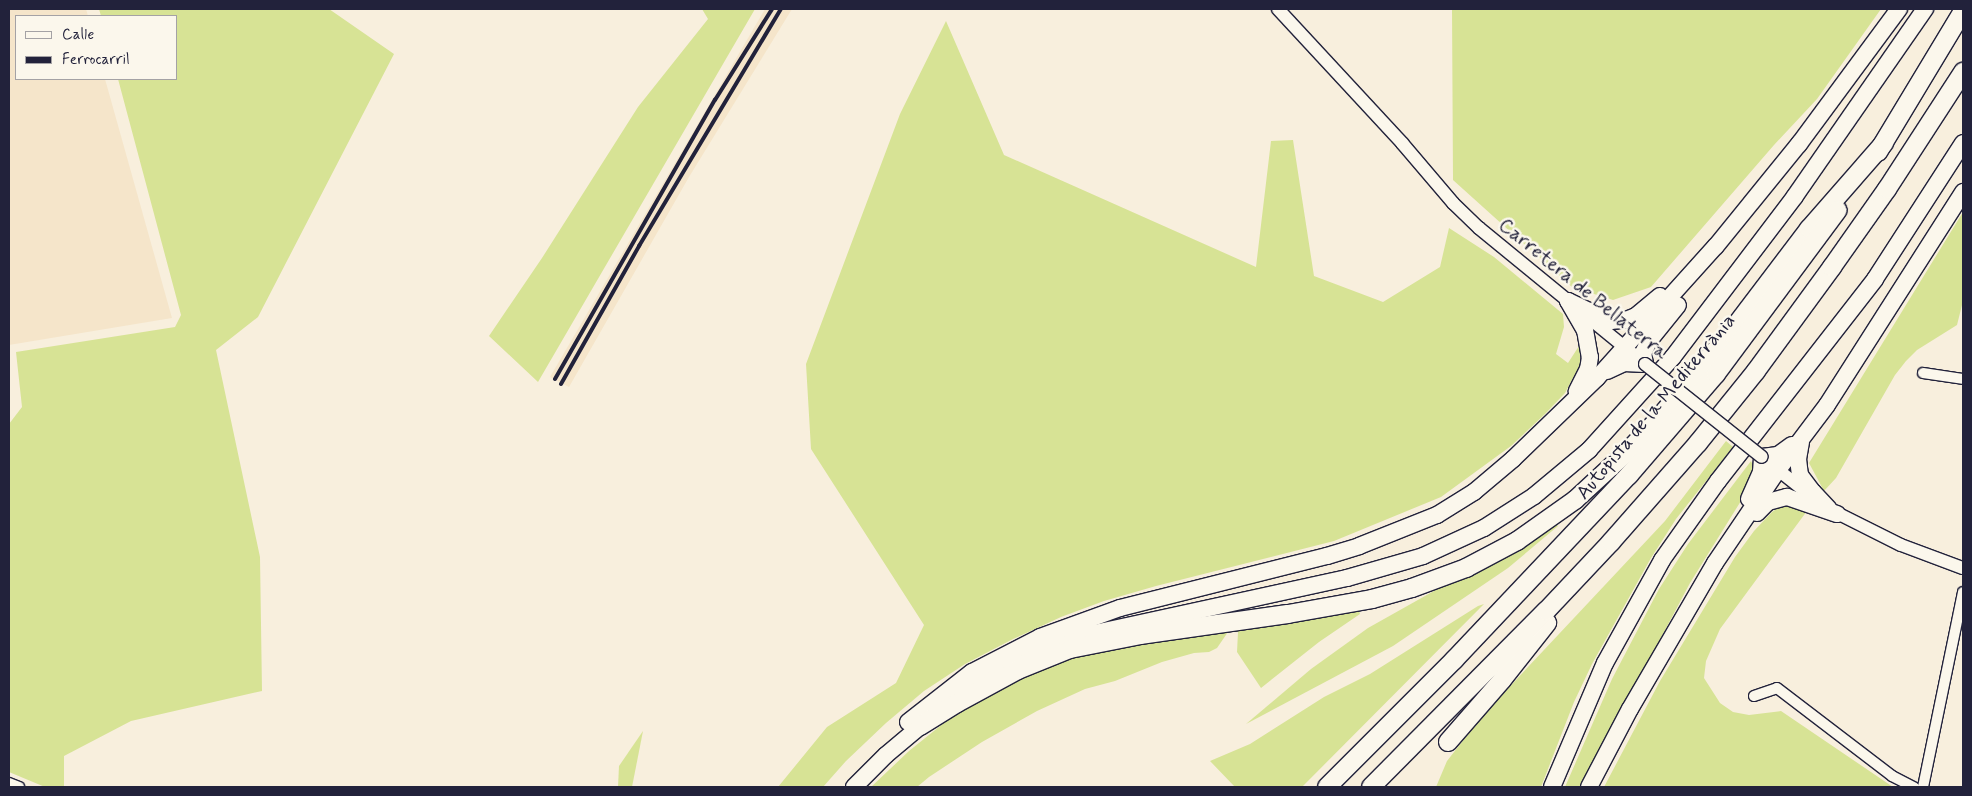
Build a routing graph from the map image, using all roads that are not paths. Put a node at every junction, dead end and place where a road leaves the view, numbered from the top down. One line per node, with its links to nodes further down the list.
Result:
1 (1278, 9): 11 (street, Carretera de Bellaterra)
2 (1899, 9): 9 (highway)
3 (1925, 9): 27 (highway)
4 (1963, 11): 6 (highway, Autopista de la Mediterrània)
5 (1963, 72): 22 (highway)
6 (1884, 142): 27 (highway); 32 (highway, Autopista de la Mediterrània)
7 (1963, 143): 34 (highway)
8 (1963, 192): 18 (highway)
9 (1757, 196): 10 (highway); 13 (highway)
10 (1716, 246): 11 (highway); 12 (highway)
11 (1568, 301): 12 (street, Carretera de Bellaterra); 17 (highway)
12 (1625, 348): 13 (street, Carretera de Bellaterra); 15 (highway)
13 (1645, 364): 15 (highway); 19 (street, Carretera de Bellaterra, bridge)
14 (1923, 373): 16 (street)
15 (1597, 378): 17 (highway)
16 (1963, 379)
17 (1559, 415): 31 (highway)
18 (1806, 433): 19 (highway); 20 (highway); 21 (highway)
19 (1762, 457): 20 (street, Carretera de Bellaterra); 23 (highway)
20 (1778, 470): 21 (street, Carretera de Bellaterra); 23 (highway)
21 (1833, 511): 23 (highway); 24 (street, Carretera de Bellaterra)
22 (1611, 542): 28 (highway); 33 (highway)
23 (1715, 563): 35 (highway)
24 (1963, 568)
25 (1963, 592): 37 (street)
26 (1754, 696): 36 (street)
27 (920, 726): 31 (highway)
28 (1448, 742)
29 (9, 783): 30 (street)
30 (19, 787)
31 (854, 787)
32 (1327, 787)
33 (1371, 787)
34 (1552, 787)
35 (1589, 787)
36 (1914, 787)
37 (1923, 787)

